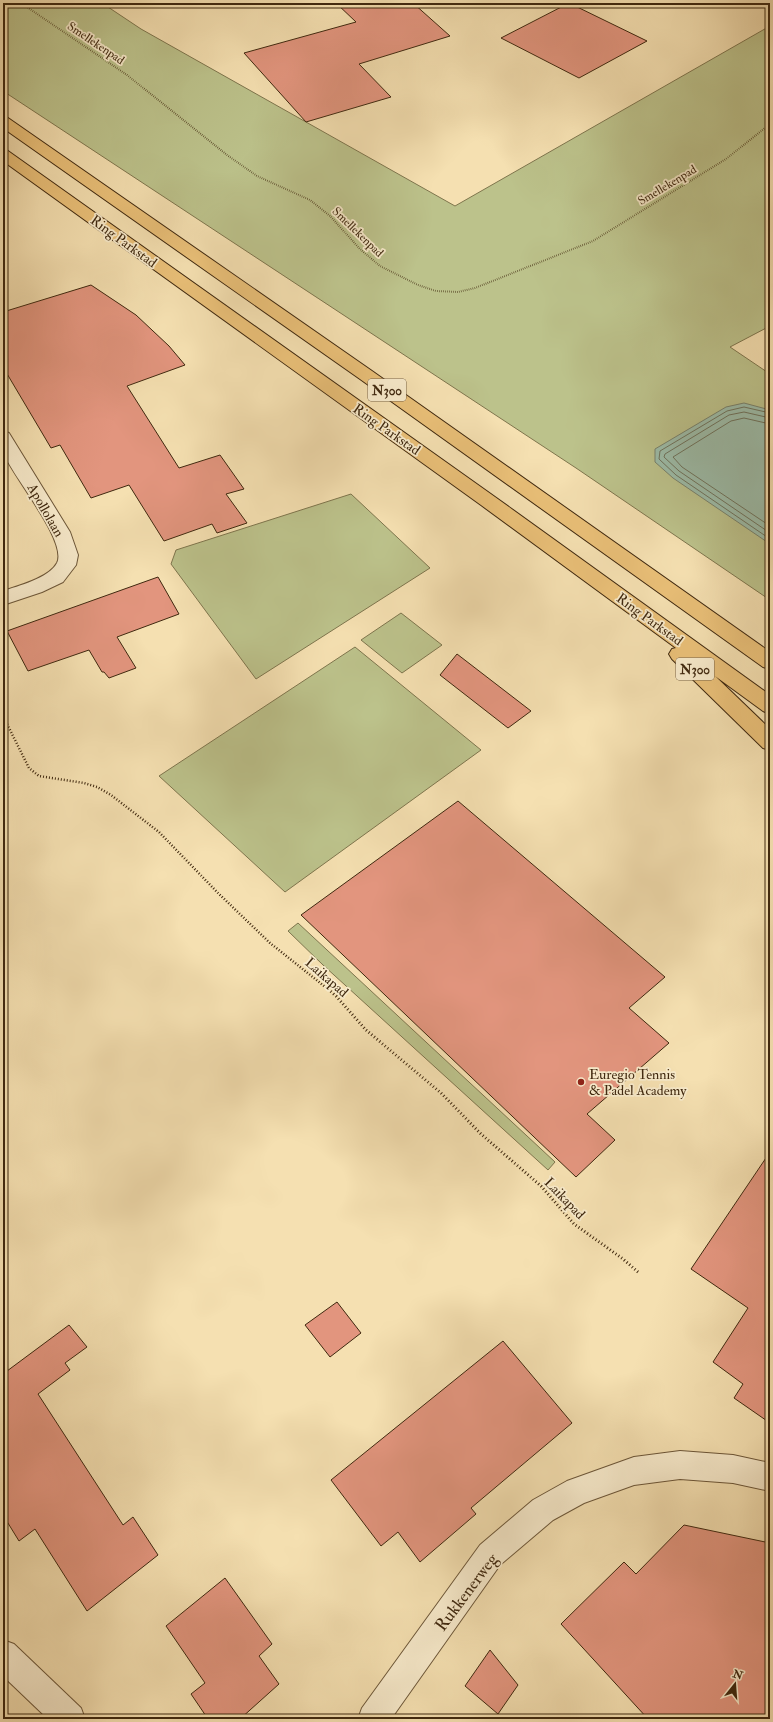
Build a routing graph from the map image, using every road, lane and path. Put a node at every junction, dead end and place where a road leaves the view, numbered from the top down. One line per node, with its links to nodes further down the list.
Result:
1 (21, 3): 3 (path, Smellekenpad)
2 (3, 121): 8 (highway, Ring Parkstad / N300)
3 (770, 124)
4 (3, 154): 6 (highway, Ring Parkstad / N300)
5 (3, 437): 7 (street, Apollolaan)
6 (619, 596): 9 (highway, Ring Parkstad / N300); 11 (highway, N300)
7 (3, 598)
8 (770, 662)
9 (770, 706)
10 (3, 716): 12 (path, Laikapad)
11 (770, 742)
12 (638, 1272)
13 (770, 1477): 16 (street, Rukkenerweg)
14 (3, 1655): 15 (street)
15 (70, 1719)
16 (373, 1719)

